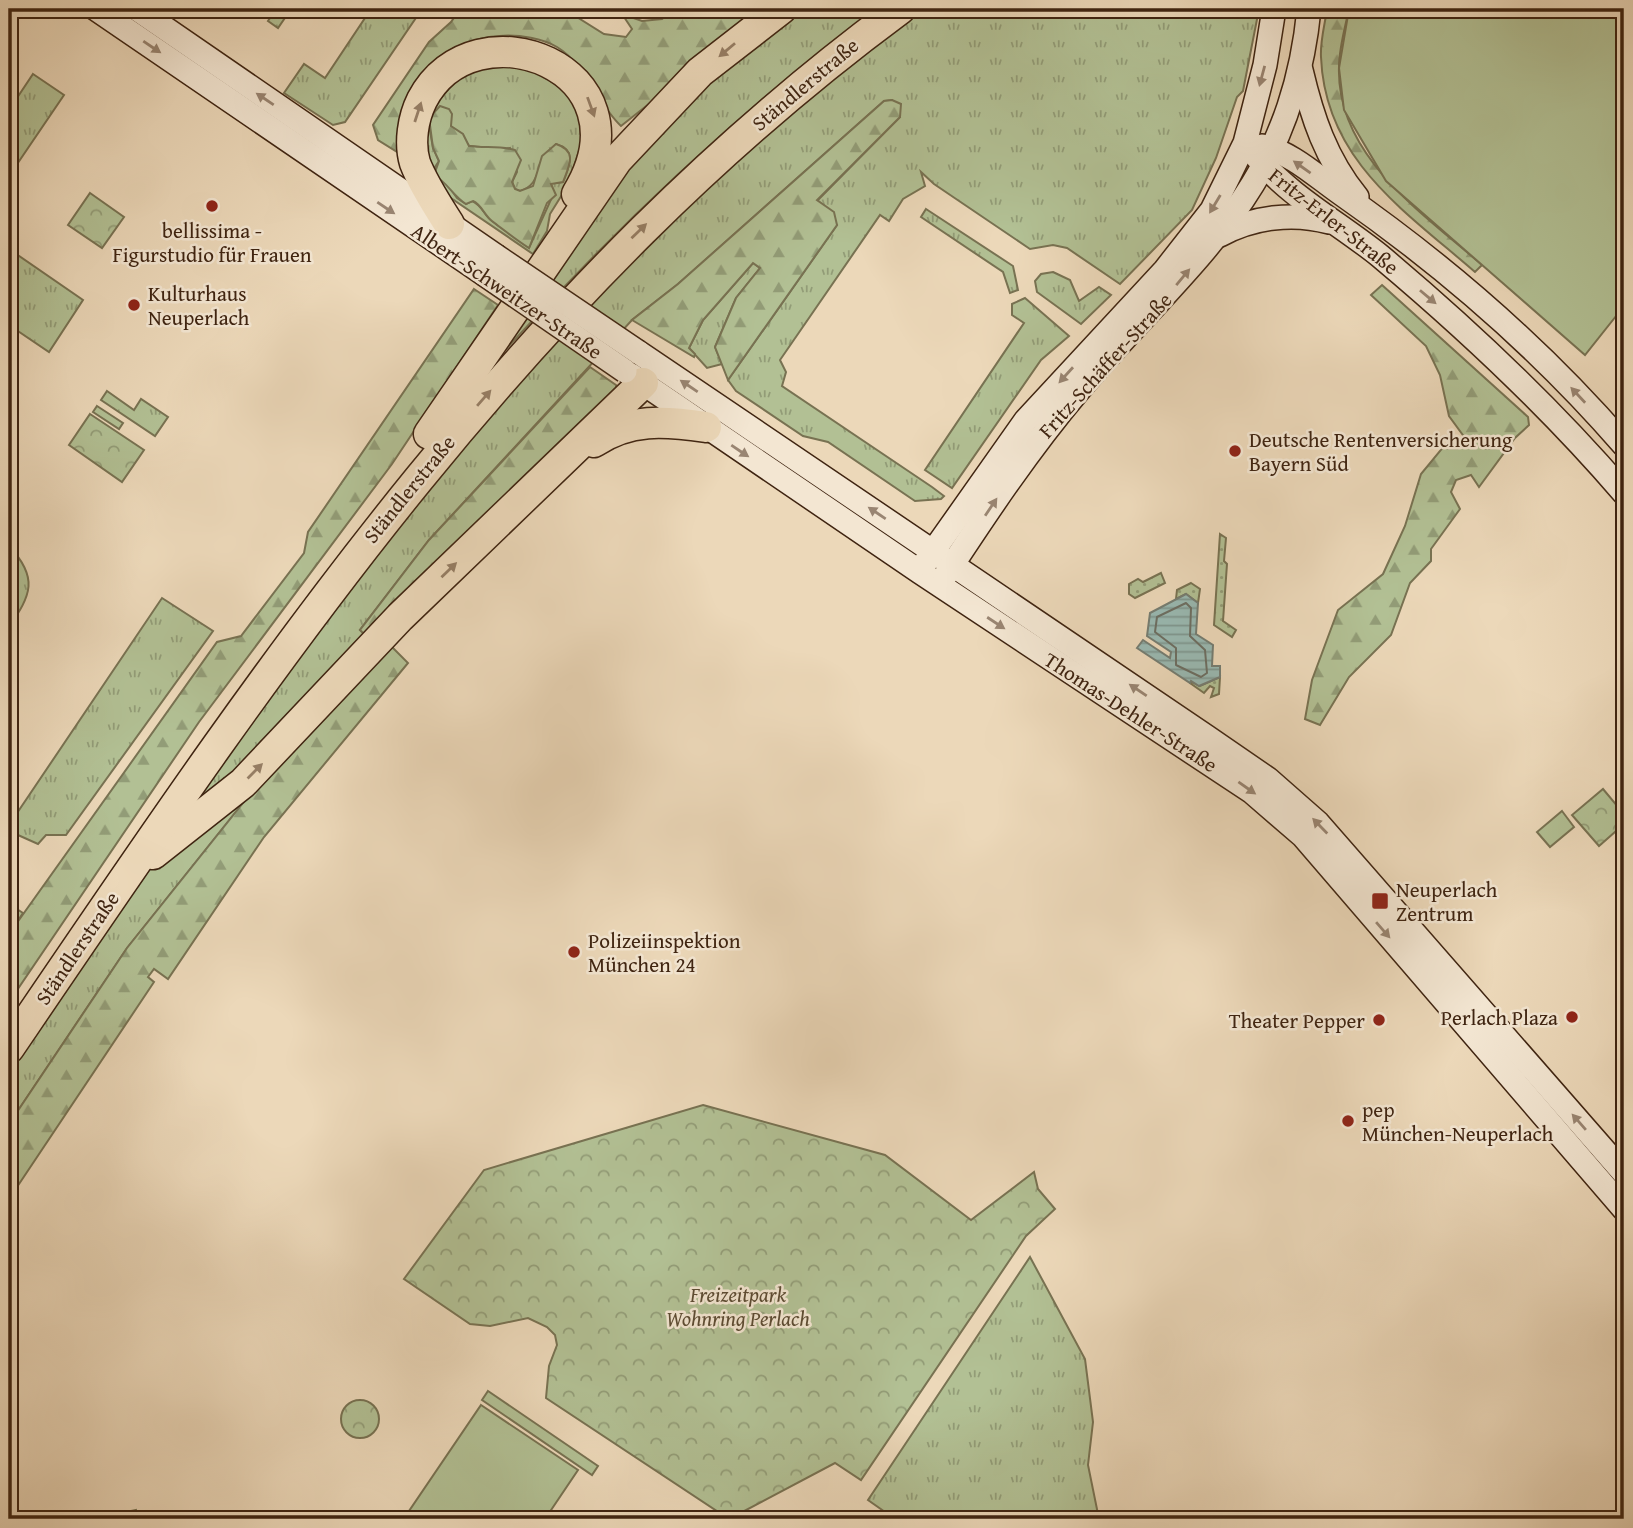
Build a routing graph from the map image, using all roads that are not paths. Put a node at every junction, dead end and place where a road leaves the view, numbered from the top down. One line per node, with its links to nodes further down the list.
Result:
1 (96, 9): 14 (main road, Albert-Schweitzer-Straße, one-way to 14)
2 (137, 9): 11 (main road, Albert-Schweitzer-Straße, one-way to 2)
3 (781, 9): 15 (highway, Ständlerstraße, one-way to 15)
4 (900, 9): 25 (highway, Ständlerstraße, one-way to 4)
5 (1274, 9): 8 (main road, Fritz-Schäffer-Straße, one-way to 8)
6 (1309, 9): 7 (main road, Fritz-Schäffer-Straße)
7 (1300, 68): 9 (main road, Fritz-Schäffer-Straße); 10 (main road)
8 (1245, 143): 9 (main road, Fritz-Erler-Straße); 21 (main road, Fritz-Schäffer-Straße, one-way to 21)
9 (1269, 158): 10 (main road, Fritz-Erler-Straße, one-way to 9); 12 (main road, Fritz-Erler-Straße); 13 (main road, Fritz-Schäffer-Straße)
10 (1370, 213): 18 (main road, Fritz-Erler-Straße, one-way to 10)
11 (449, 224): 14 (main road, Albert-Schweitzer-Straße); 15 (highway, one-way to 15)
12 (1337, 224): 13 (main road); 20 (main road, Fritz-Erler-Straße, one-way to 20)
13 (1218, 237): 21 (main road, Fritz-Schäffer-Straße, one-way to 13)
14 (490, 265): 15 (main road, Albert-Schweitzer-Straße, bridge)
15 (539, 283): 16 (main road, Albert-Schweitzer-Straße, bridge); 26 (highway, Ständlerstraße)
16 (638, 366): 17 (main road, Albert-Schweitzer-Straße); 19 (highway); 21 (main road, Albert-Schweitzer-Straße, one-way to 16)
17 (706, 427): 19 (highway); 22 (main road, Albert-Schweitzer-Straße, one-way to 22)
18 (1624, 445)
19 (559, 465): 25 (highway, one-way to 19)
20 (1624, 493)
21 (943, 558): 22 (main road, Fritz-Schäffer-Straße); 23 (main road, Fritz-Schäffer-Straße); 24 (main road, Thomas-Dehler-Straße, one-way to 21)
22 (920, 572): 23 (main road, Thomas-Dehler-Straße)
23 (939, 585): 24 (main road, Thomas-Dehler-Straße, one-way to 24)
24 (1339, 861): 28 (main road, Thomas-Dehler-Straße, one-way to 24); 29 (main road, Thomas-Dehler-Straße, one-way to 29)
25 (134, 863): 27 (highway, Ständlerstraße)
26 (9, 1023)
27 (9, 1048)
28 (1624, 1174)
29 (1624, 1209)

